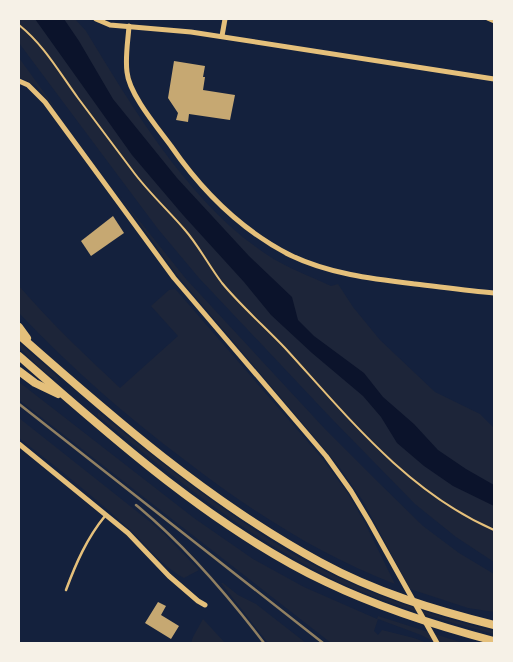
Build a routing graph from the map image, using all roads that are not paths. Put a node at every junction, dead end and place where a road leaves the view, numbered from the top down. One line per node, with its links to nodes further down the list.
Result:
1 (96, 19): 5 (street)
2 (225, 19): 6 (street)
3 (487, 19): 4 (lane)
4 (494, 22)
5 (129, 26): 6 (street); 9 (street)
6 (222, 36): 7 (street)
7 (494, 79)
8 (19, 81): 22 (street)
9 (494, 293)
10 (19, 327): 12 (highway)
11 (19, 335): 12 (highway)
12 (41, 355): 20 (highway)
13 (19, 356): 15 (highway)
14 (19, 371): 15 (highway)
15 (66, 398): 21 (highway)
16 (19, 444): 17 (street)
17 (106, 514): 18 (lane); 19 (street)
18 (66, 590)
19 (205, 605)
20 (494, 625)
21 (494, 640)
22 (437, 643)

